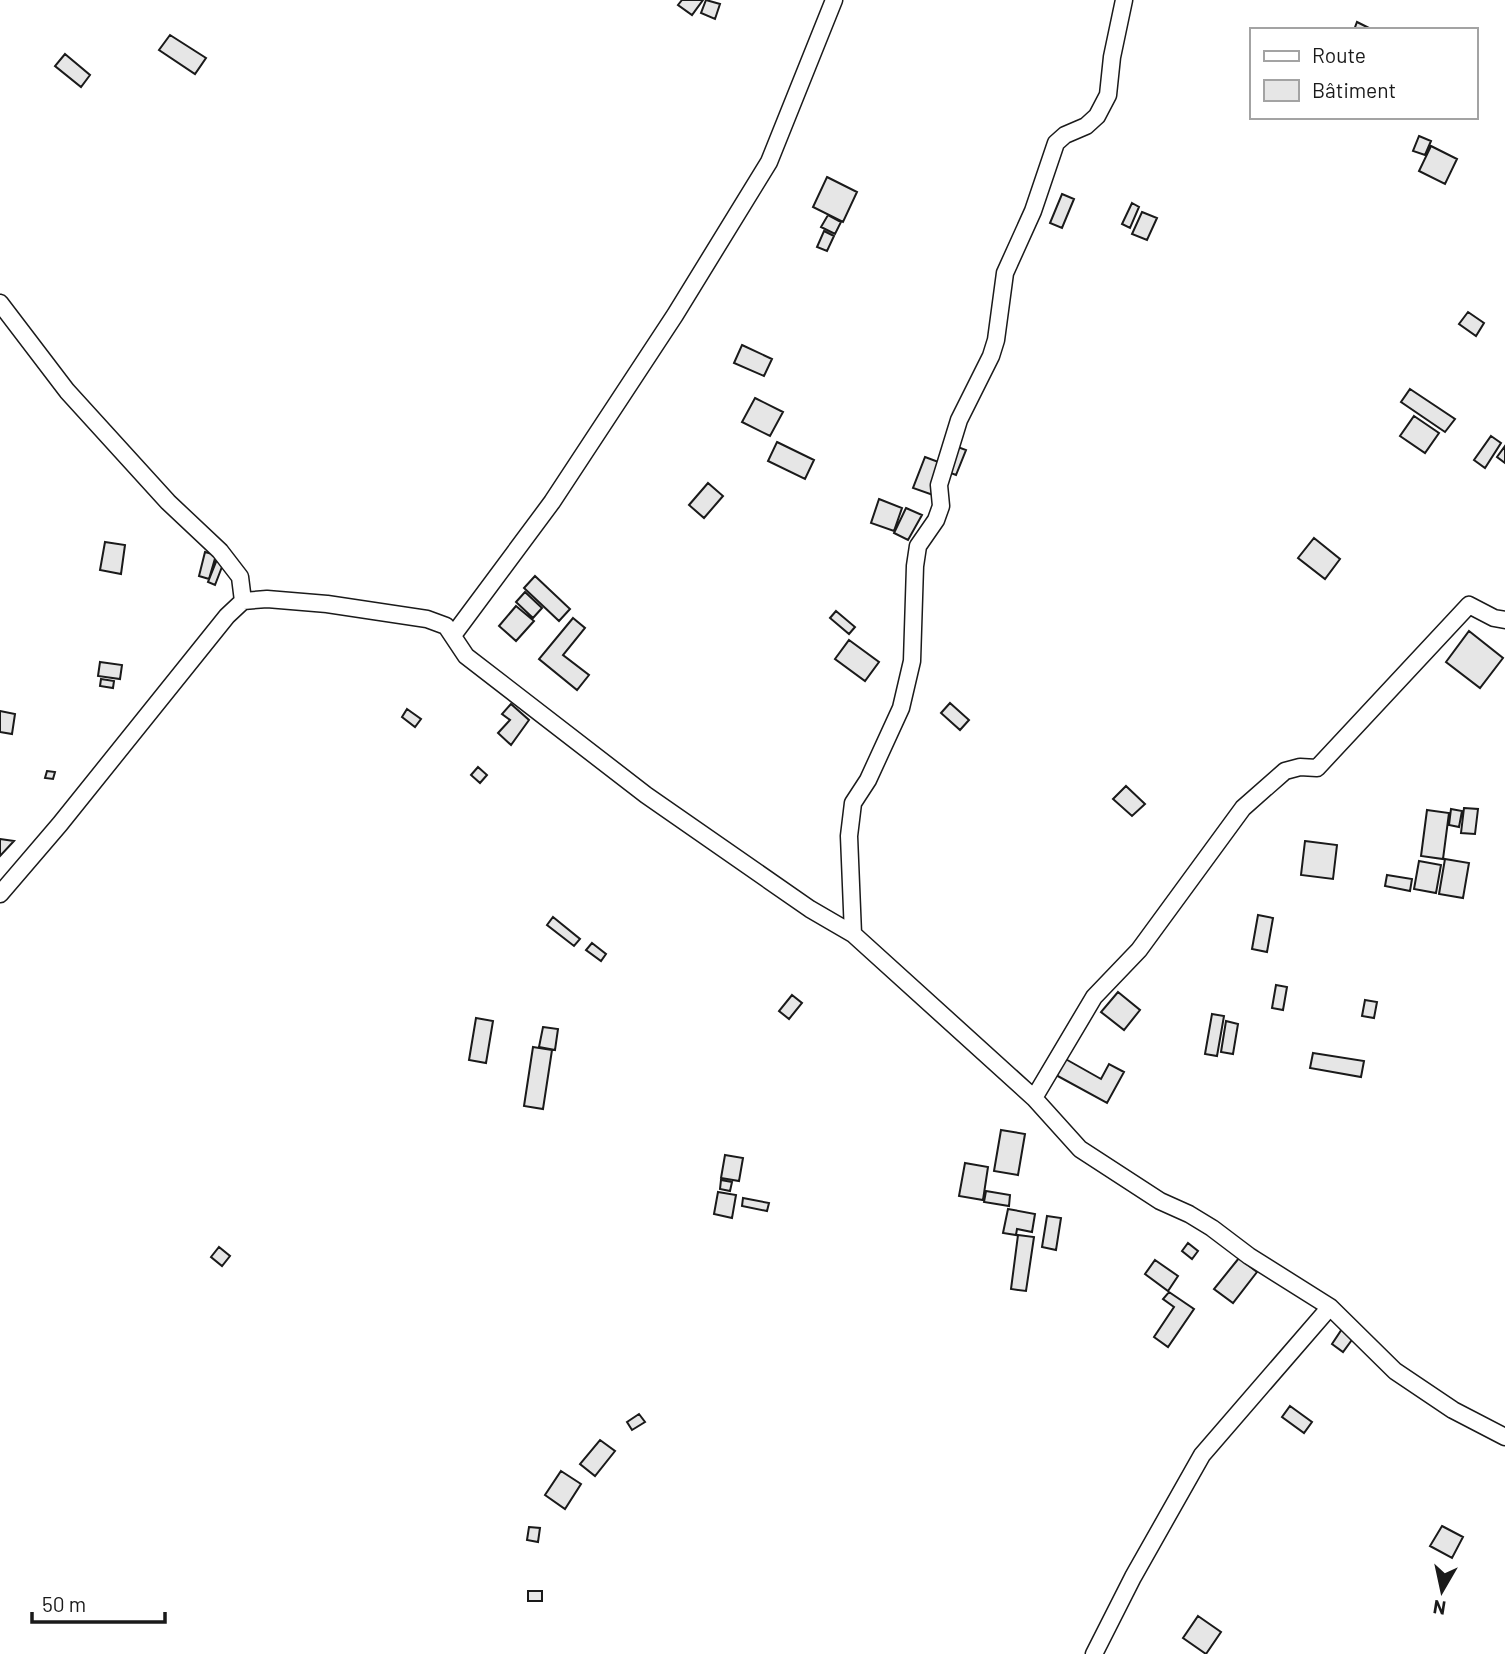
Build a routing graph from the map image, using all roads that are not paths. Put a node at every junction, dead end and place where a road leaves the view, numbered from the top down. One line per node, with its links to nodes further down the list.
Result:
1 (834, 0): 6 (street)
2 (1124, 0): 8 (street)
3 (0, 303): 4 (street)
4 (243, 601): 6 (street); 7 (street)
5 (1505, 620): 9 (street)
6 (454, 634): 8 (street)
7 (0, 894)
8 (853, 934): 9 (street)
9 (1034, 1098): 10 (street)
10 (1330, 1307): 11 (street); 12 (street)
11 (1505, 1437)
12 (1094, 1654)

